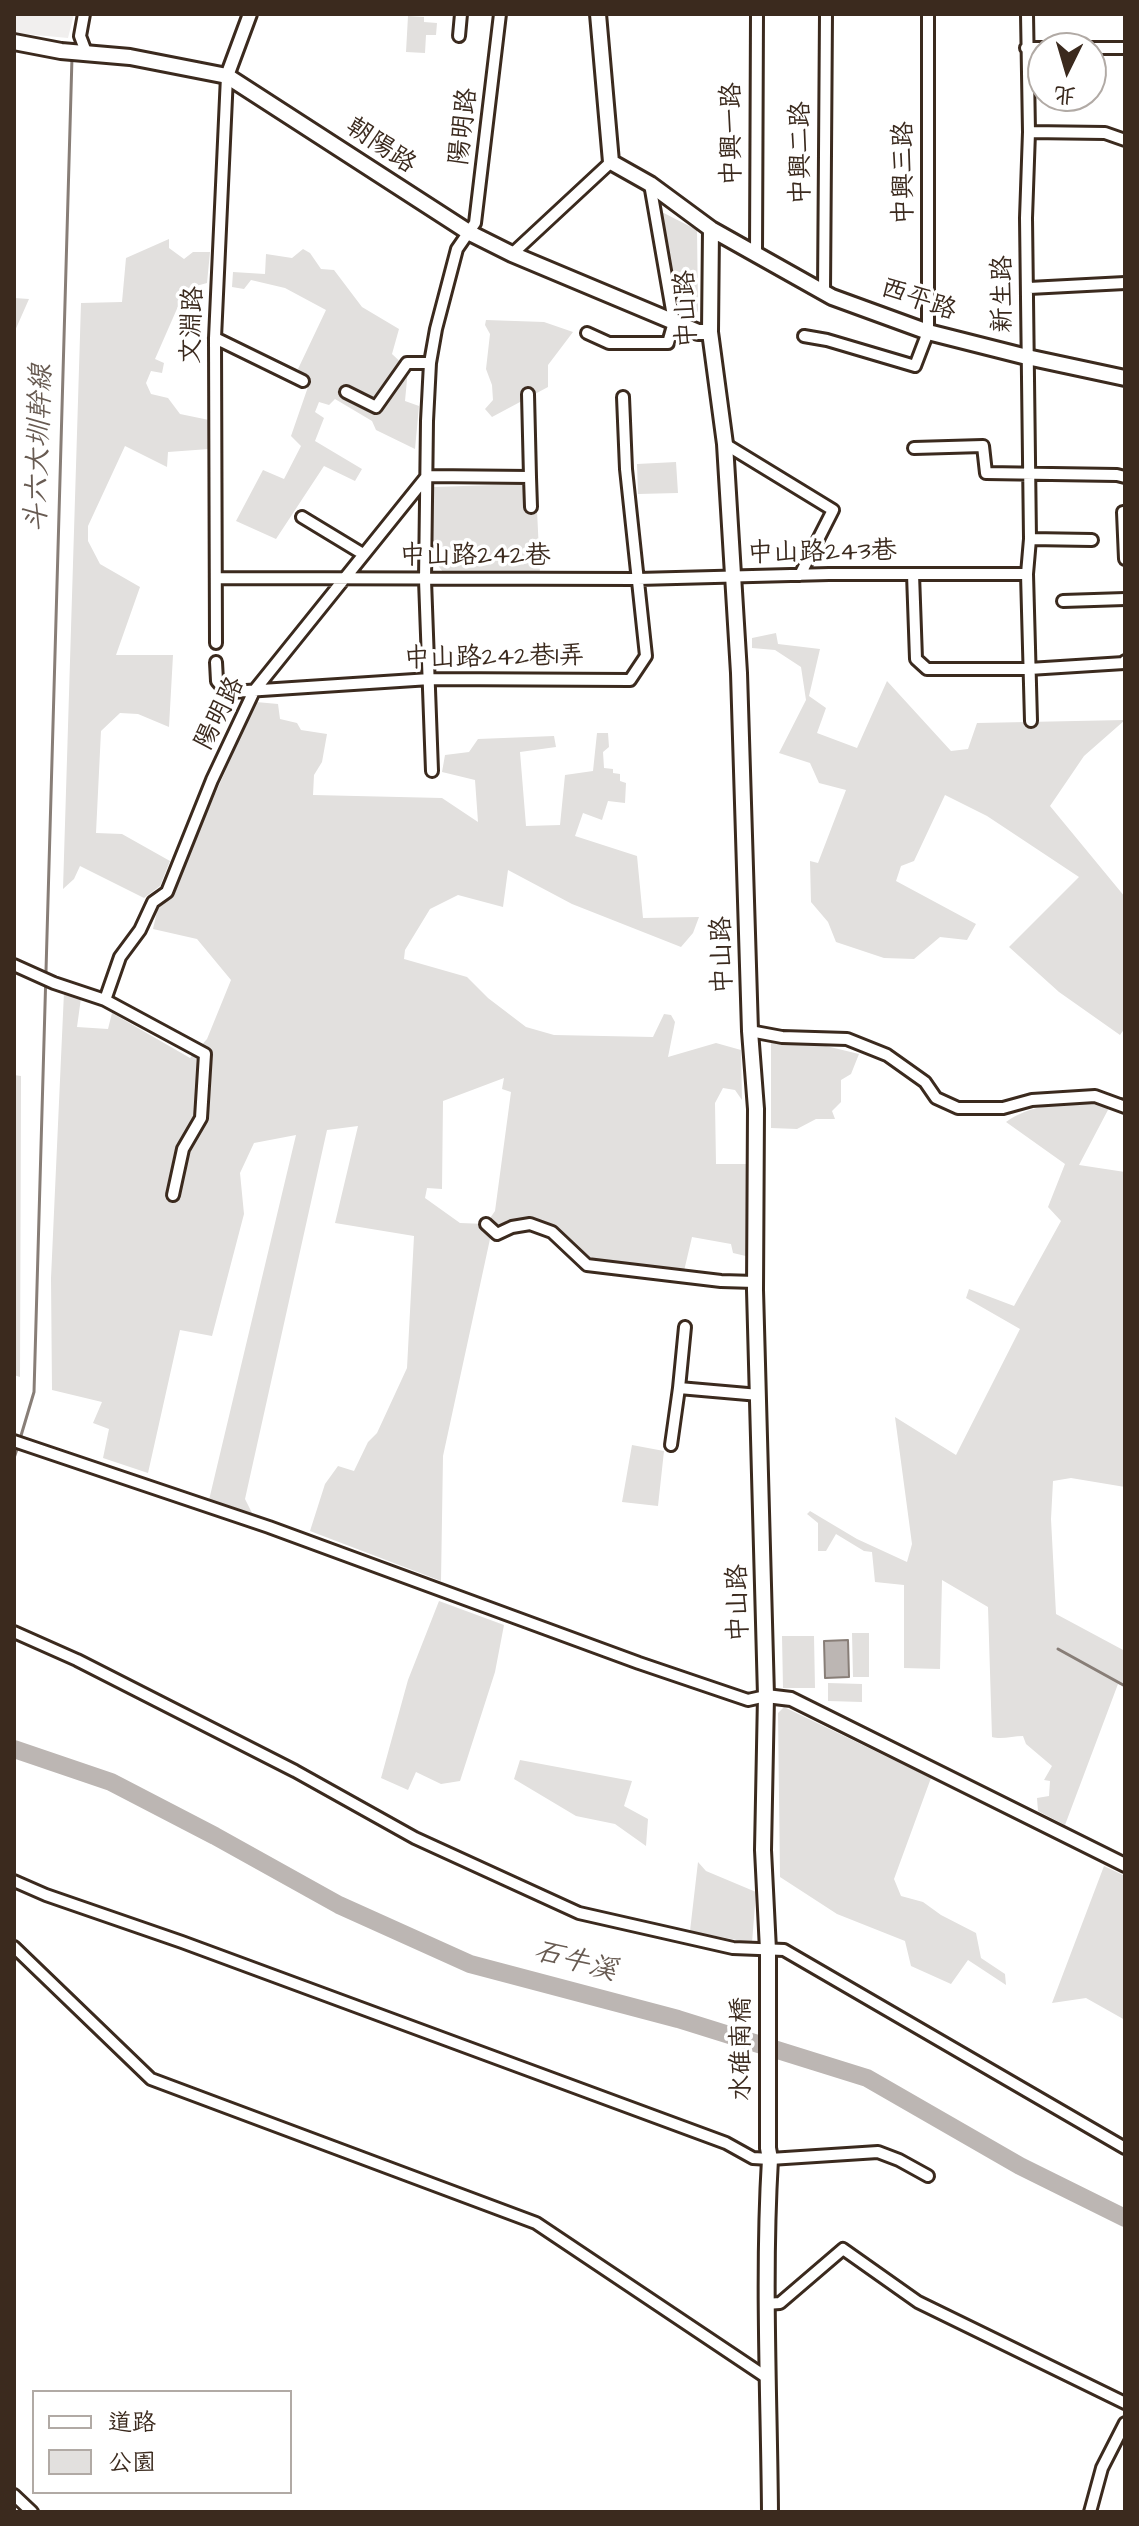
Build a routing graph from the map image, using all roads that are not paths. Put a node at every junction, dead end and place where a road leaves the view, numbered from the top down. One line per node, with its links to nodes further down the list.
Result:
1 (84, 14): 13 (street)
2 (250, 14): 14 (street, 文淵路)
3 (461, 14): 10 (street)
4 (500, 14): 20 (street, 陽明路)
5 (598, 14): 17 (main road)
6 (757, 14): 22 (street, 中興一路)
7 (826, 14): 25 (street, 中興二路)
8 (928, 14): 28 (street, 中興三路)
9 (1027, 14): 12 (street, 新生路)
10 (459, 36)
11 (14, 42): 13 (main road, 朝陽路)
12 (1026, 48): 15 (street, 新生路)
13 (86, 52): 14 (main road, 朝陽路)
14 (227, 76): 20 (main road, 朝陽路); 31 (street, 文淵路)
15 (1029, 132): 16 (street); 24 (street, 新生路)
16 (1125, 140)
17 (611, 162): 18 (main road); 21 (street)
18 (650, 184): 19 (main road); 26 (street)
19 (711, 229): 22 (main road, 西平路); 27 (main road, 中山路)
20 (470, 233): 21 (main road, 朝陽路); 33 (street, 陽明路)
21 (512, 254): 26 (main road, 朝陽路)
22 (756, 254): 25 (main road, 西平路)
23 (1125, 283): 24 (street)
24 (1029, 288): 32 (street, 新生路)
25 (824, 292): 28 (main road, 西平路)
26 (674, 322): 27 (main road, 朝陽路); 29 (street)
27 (710, 332): 39 (main road, 中山路)
28 (928, 332): 30 (street); 32 (main road, 西平路)
29 (587, 333)
30 (804, 336)
31 (215, 338): 35 (street); 55 (street, 文淵路)
32 (1027, 357): 34 (main road, 西平路); 41 (street, 新生路)
33 (430, 363): 36 (street); 42 (street, 陽明路)
34 (1125, 378)
35 (303, 381)
36 (346, 392)
37 (528, 394): 43 (street)
38 (623, 397): 57 (street)
39 (725, 444): 54 (street); 56 (main road, 中山路)
40 (914, 448): 41 (street)
41 (1029, 474): 44 (street); 48 (street, 新生路)
42 (427, 476): 43 (street); 50 (street, 陽明路); 59 (street, 陽明路)
43 (530, 477): 45 (street)
44 (1125, 477)
45 (531, 507)
46 (1123, 512): 51 (street)
47 (302, 517): 50 (street)
48 (1030, 539): 49 (street); 53 (street, 新生路)
49 (1092, 540)
50 (363, 554): 58 (street, 陽明路)
51 (1125, 559)
52 (913, 574): 53 (street, 中山路243巷); 54 (street, 中山路243巷); 65 (street, 中山路243巷)
53 (1027, 574): 65 (street)
54 (800, 575): 56 (street, 中山路243巷)
55 (218, 578): 58 (street, 中山路242巷); 62 (street, 文淵路)
56 (732, 578): 57 (street, 中山路242巷); 72 (main road, 中山路)
57 (638, 579): 59 (street, 中山路242巷); 66 (street, 中山路242巷1弄)
58 (344, 580): 59 (street, 中山路242巷); 67 (street, 陽明路)
59 (425, 580): 66 (street, 陽明路)
60 (1125, 599): 61 (street)
61 (1063, 601)
62 (216, 643)
63 (1125, 661): 65 (street, 中山路243巷)
64 (216, 662): 67 (street, 中山路242巷1弄)
65 (1029, 669): 68 (street)
66 (430, 679): 67 (street, 中山路242巷1弄); 69 (street, 陽明路)
67 (254, 691): 71 (street, 陽明路)
68 (1031, 721)
69 (432, 771)
70 (14, 965): 71 (street)
71 (105, 1000): 74 (street)
72 (750, 1031): 73 (street); 76 (main road, 中山路)
73 (1125, 1107)
74 (173, 1195)
75 (486, 1224): 76 (street)
76 (755, 1282): 79 (main road, 中山路)
77 (685, 1327): 78 (street)
78 (679, 1388): 79 (street); 81 (street)
79 (759, 1395): 83 (main road, 中山路)
80 (18, 1442): 83 (street)
81 (671, 1445)
82 (14, 1632): 87 (street)
83 (766, 1696): 84 (street); 87 (main road, 中山路)
84 (1125, 1865)
85 (14, 1881): 89 (street)
86 (14, 1947): 92 (street)
87 (768, 1950): 88 (street); 89 (main road, 水碓南橋)
88 (1125, 2148)
89 (769, 2154): 90 (street); 91 (main road, 水碓南橋)
90 (928, 2176)
91 (766, 2304): 92 (main road, 水碓南橋); 93 (street)
92 (769, 2379): 97 (main road, 水碓南橋)
93 (1125, 2403)
94 (1125, 2423): 98 (street)
95 (14, 2495): 96 (street)
96 (32, 2512)
97 (770, 2512)
98 (1090, 2512)

